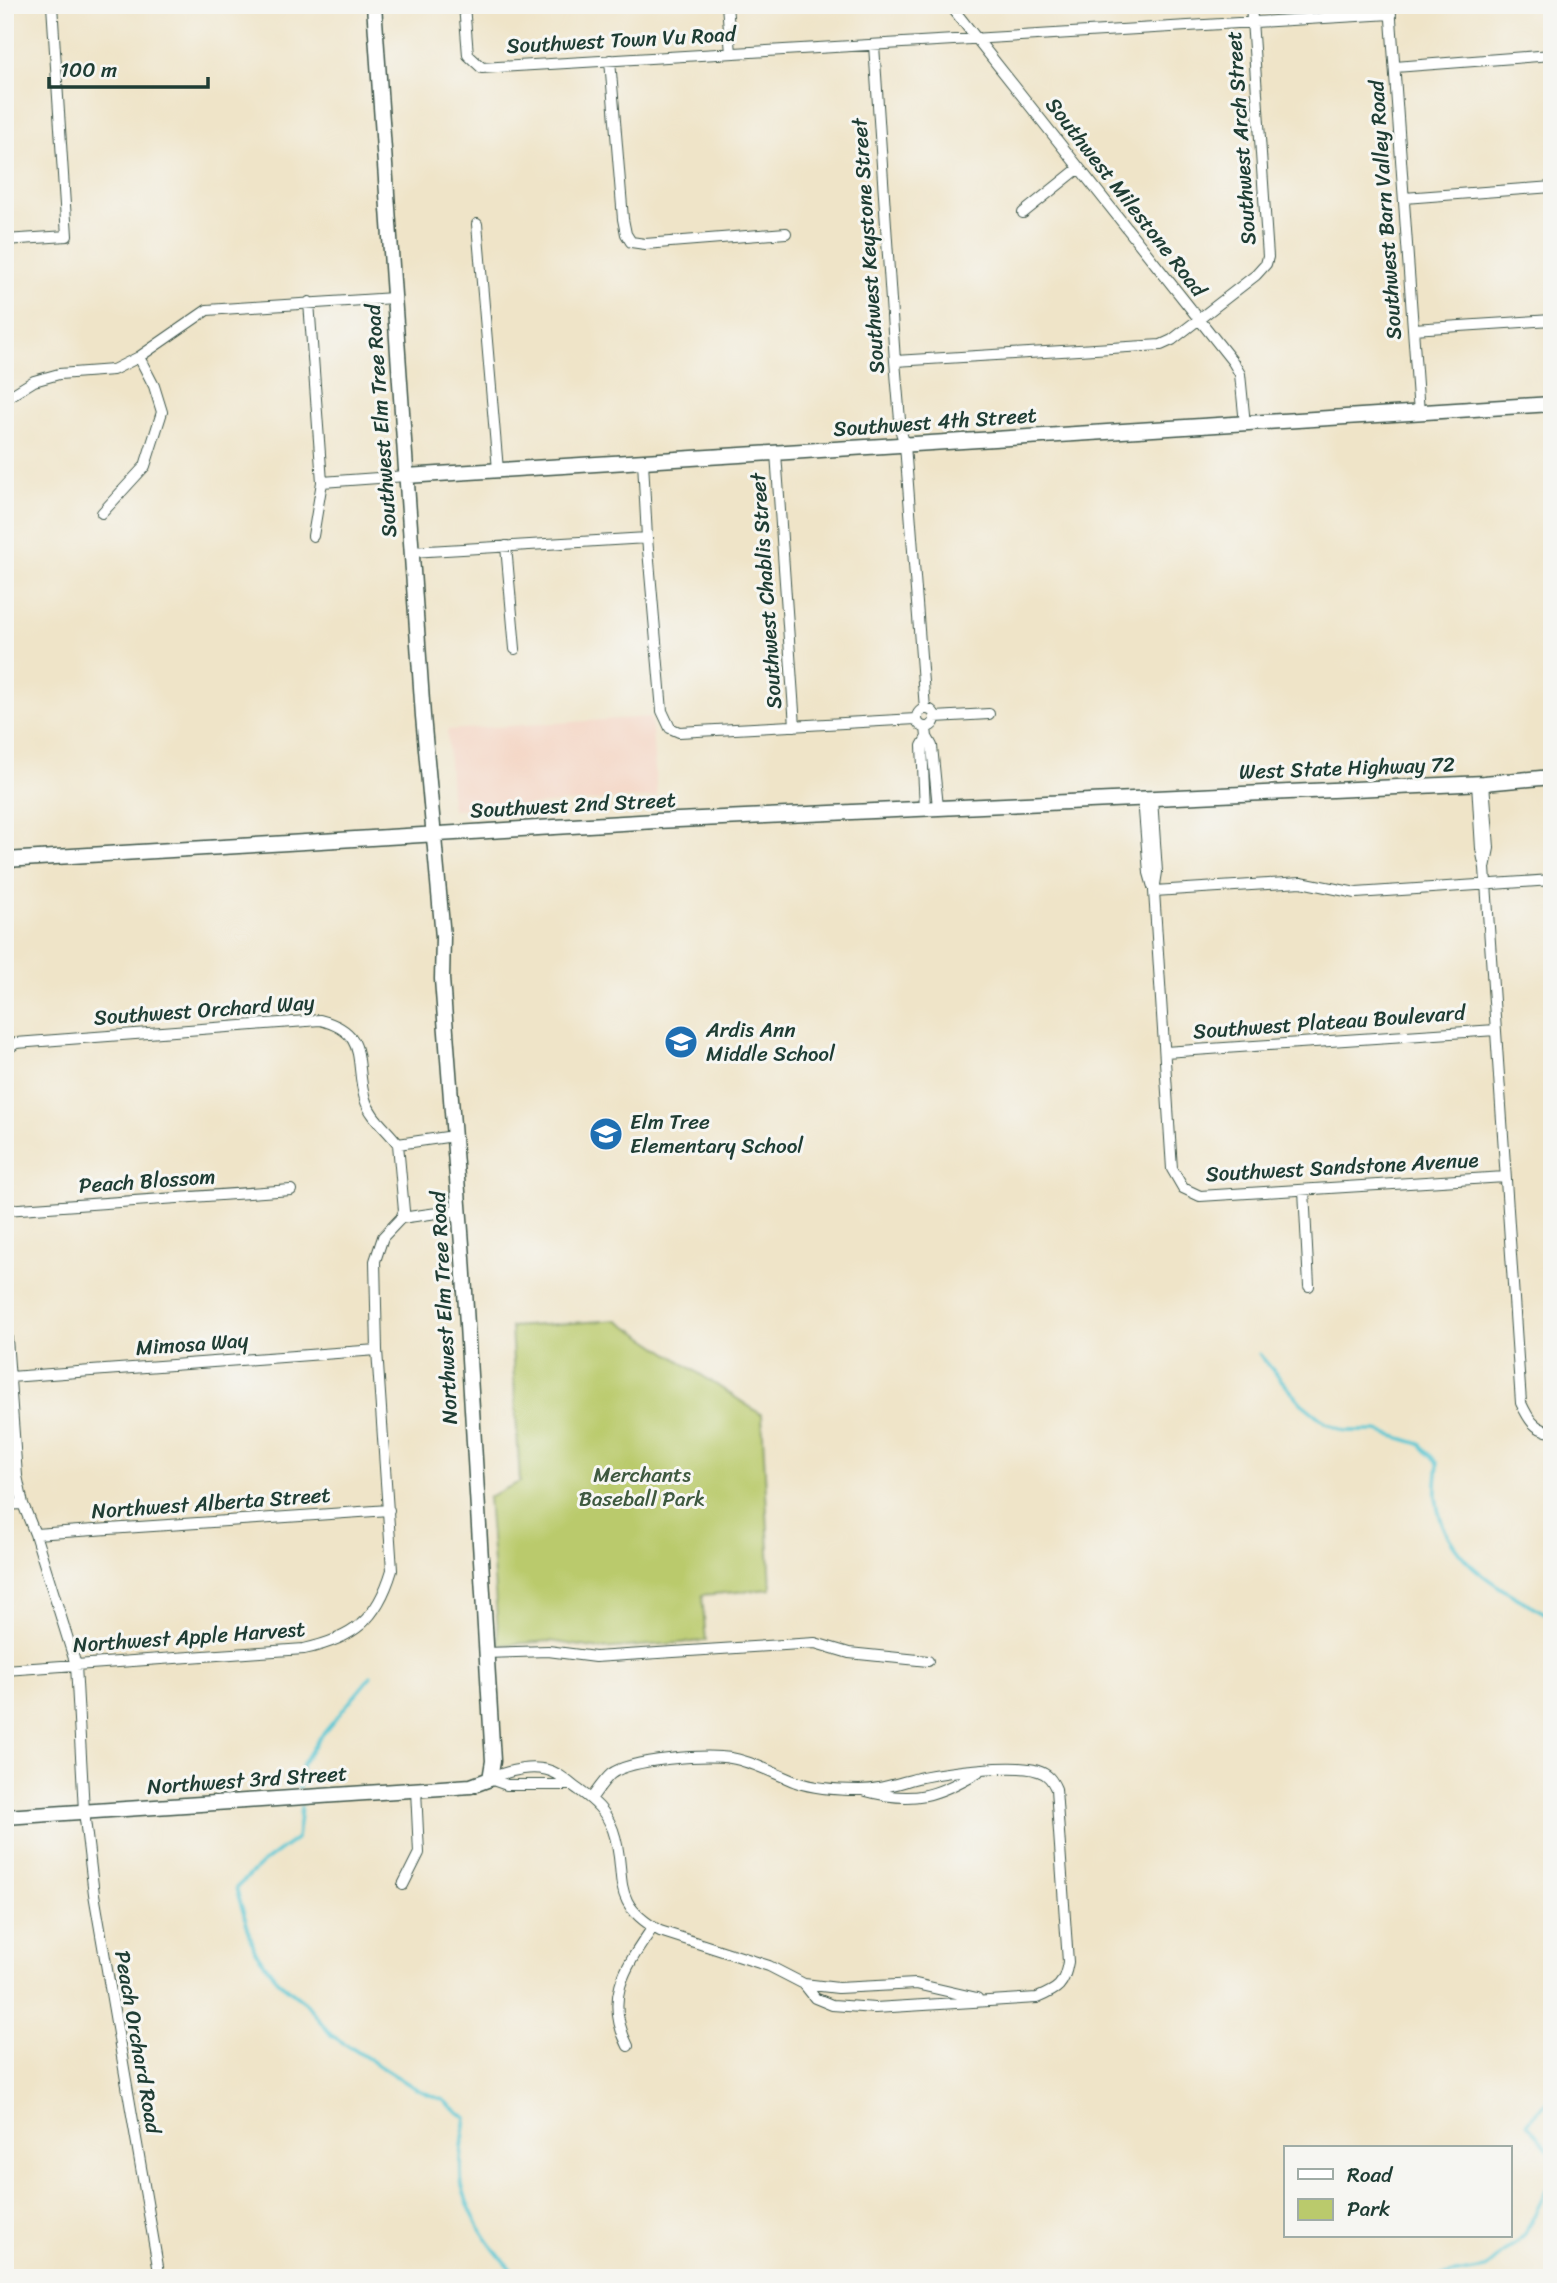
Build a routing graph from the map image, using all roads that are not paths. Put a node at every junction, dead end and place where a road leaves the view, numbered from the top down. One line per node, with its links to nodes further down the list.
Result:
1 (52, 5): 21 (street)
2 (374, 5): 22 (street, Southwest Elm Tree Road)
3 (464, 5): 13 (street, Southwest Town Vu Road)
4 (727, 5): 11 (street)
5 (950, 5): 9 (street, Southwest Milestone Road)
6 (1251, 5): 8 (street, Southwest Arch Street)
7 (1391, 10): 8 (street, Southwest Town Vu Road); 14 (street, Southwest Barn Valley Road)
8 (1252, 22): 9 (street, Southwest Town Vu Road); 24 (street, Southwest Arch Street)
9 (976, 38): 10 (street, Southwest Town Vu Road); 15 (street, Southwest Milestone Road)
10 (874, 44): 11 (street, Southwest Town Vu Road); 28 (street, Southwest Keystone Street)
11 (731, 53): 13 (street, Southwest Town Vu Road)
12 (1552, 55): 14 (street)
13 (610, 60): 20 (street)
14 (1395, 66): 17 (street, Southwest Barn Valley Road)
15 (1079, 168): 18 (street); 24 (street, Southwest Milestone Road)
16 (1552, 187): 17 (street)
17 (1404, 198): 26 (street, Southwest Barn Valley Road)
18 (1023, 213)
19 (477, 224): 36 (street)
20 (786, 233)
21 (5, 240)
22 (394, 298): 23 (street); 37 (street, Southwest Elm Tree Road)
23 (309, 302): 27 (street); 38 (street)
24 (1199, 320): 28 (street); 32 (street, Southwest Milestone Road)
25 (1552, 320): 26 (street)
26 (1413, 329): 31 (street, Southwest Barn Valley Road)
27 (139, 357): 29 (street); 39 (street)
28 (895, 361): 33 (street, Southwest Keystone Street)
29 (5, 399)
30 (1552, 404): 31 (street, Southwest 4th Street)
31 (1419, 413): 32 (street, Southwest 4th Street)
32 (1245, 424): 33 (street, Southwest 4th Street)
33 (905, 444): 34 (street, Southwest 4th Street); 45 (street, Southwest Keystone Street)
34 (776, 453): 35 (street, Southwest 4th Street); 49 (street, Southwest Chablis Street)
35 (643, 461): 36 (street, Southwest 4th Street); 41 (street)
36 (498, 470): 37 (street, Southwest 4th Street)
37 (406, 476): 38 (street, Southwest 4th Street); 43 (street, Southwest Elm Tree Road)
38 (321, 482): 40 (street)
39 (102, 513)
40 (313, 536)
41 (647, 538): 42 (street); 49 (street)
42 (506, 546): 43 (street); 44 (street)
43 (411, 552): 55 (street, Southwest Elm Tree Road)
44 (515, 649)
45 (925, 709): 47 (street); 48 (street)
46 (989, 714): 47 (street)
47 (935, 718): 50 (street)
48 (916, 719): 49 (street); 50 (street)
49 (795, 726)
50 (926, 732): 54 (street)
51 (1552, 777): 52 (street, West State Highway 72)
52 (1480, 783): 53 (street, West State Highway 72); 58 (street)
53 (1148, 798): 54 (street, Southwest 2nd Street); 59 (street)
54 (931, 808): 55 (street, Southwest 2nd Street)
55 (433, 834): 56 (street, Southwest 2nd Street); 63 (street, Northwest Elm Tree Road)
56 (5, 860)
57 (1552, 880): 58 (street)
58 (1486, 884): 59 (street); 60 (street)
59 (1154, 891): 62 (street)
60 (1496, 1030): 62 (street, Southwest Plateau Boulevard); 65 (street)
61 (5, 1051): 64 (street, Southwest Orchard Way)
62 (1165, 1052): 67 (street, Southwest Sandstone Avenue)
63 (454, 1136): 64 (street); 69 (street, Northwest Elm Tree Road)
64 (398, 1144): 70 (street)
65 (1505, 1177): 67 (street, Southwest Sandstone Avenue); 76 (street)
66 (291, 1190): 68 (street, Peach Blossom)
67 (1304, 1190): 71 (street)
68 (5, 1210)
69 (459, 1210): 70 (street); 81 (street, Northwest Elm Tree Road)
70 (401, 1219): 74 (street)
71 (1309, 1286)
72 (5, 1311): 73 (street)
73 (6, 1339): 75 (street)
74 (377, 1350): 75 (street, Mimosa Way); 79 (street)
75 (10, 1377): 77 (street)
76 (1552, 1432)
77 (23, 1504): 78 (street); 80 (street, Peach Orchard Road)
78 (5, 1506)
79 (389, 1510): 80 (street, Northwest Alberta Street); 83 (street, Northwest Apple Harvest)
80 (35, 1534): 83 (street, Peach Orchard Road)
81 (485, 1653): 82 (street); 86 (street, Northwest Elm Tree Road)
82 (928, 1661)
83 (76, 1665): 84 (street, Northwest Apple Harvest); 90 (street, Peach Orchard Road)
84 (5, 1670)
85 (980, 1771): 88 (street); 88 (street); 95 (street)
86 (489, 1779): 87 (street, Northwest 3rd Street); 89 (street)
87 (416, 1790): 90 (street, Northwest 3rd Street); 92 (street)
88 (862, 1790): 89 (street)
89 (591, 1799): 93 (street)
90 (84, 1811): 91 (street, Northwest 3rd Street); 97 (street, Peach Orchard Road)
91 (5, 1817)
92 (403, 1885)
93 (653, 1927): 94 (street); 96 (street)
94 (804, 1984): 95 (street); 95 (street)
95 (988, 2001)
96 (628, 2046)
97 (160, 2278)

